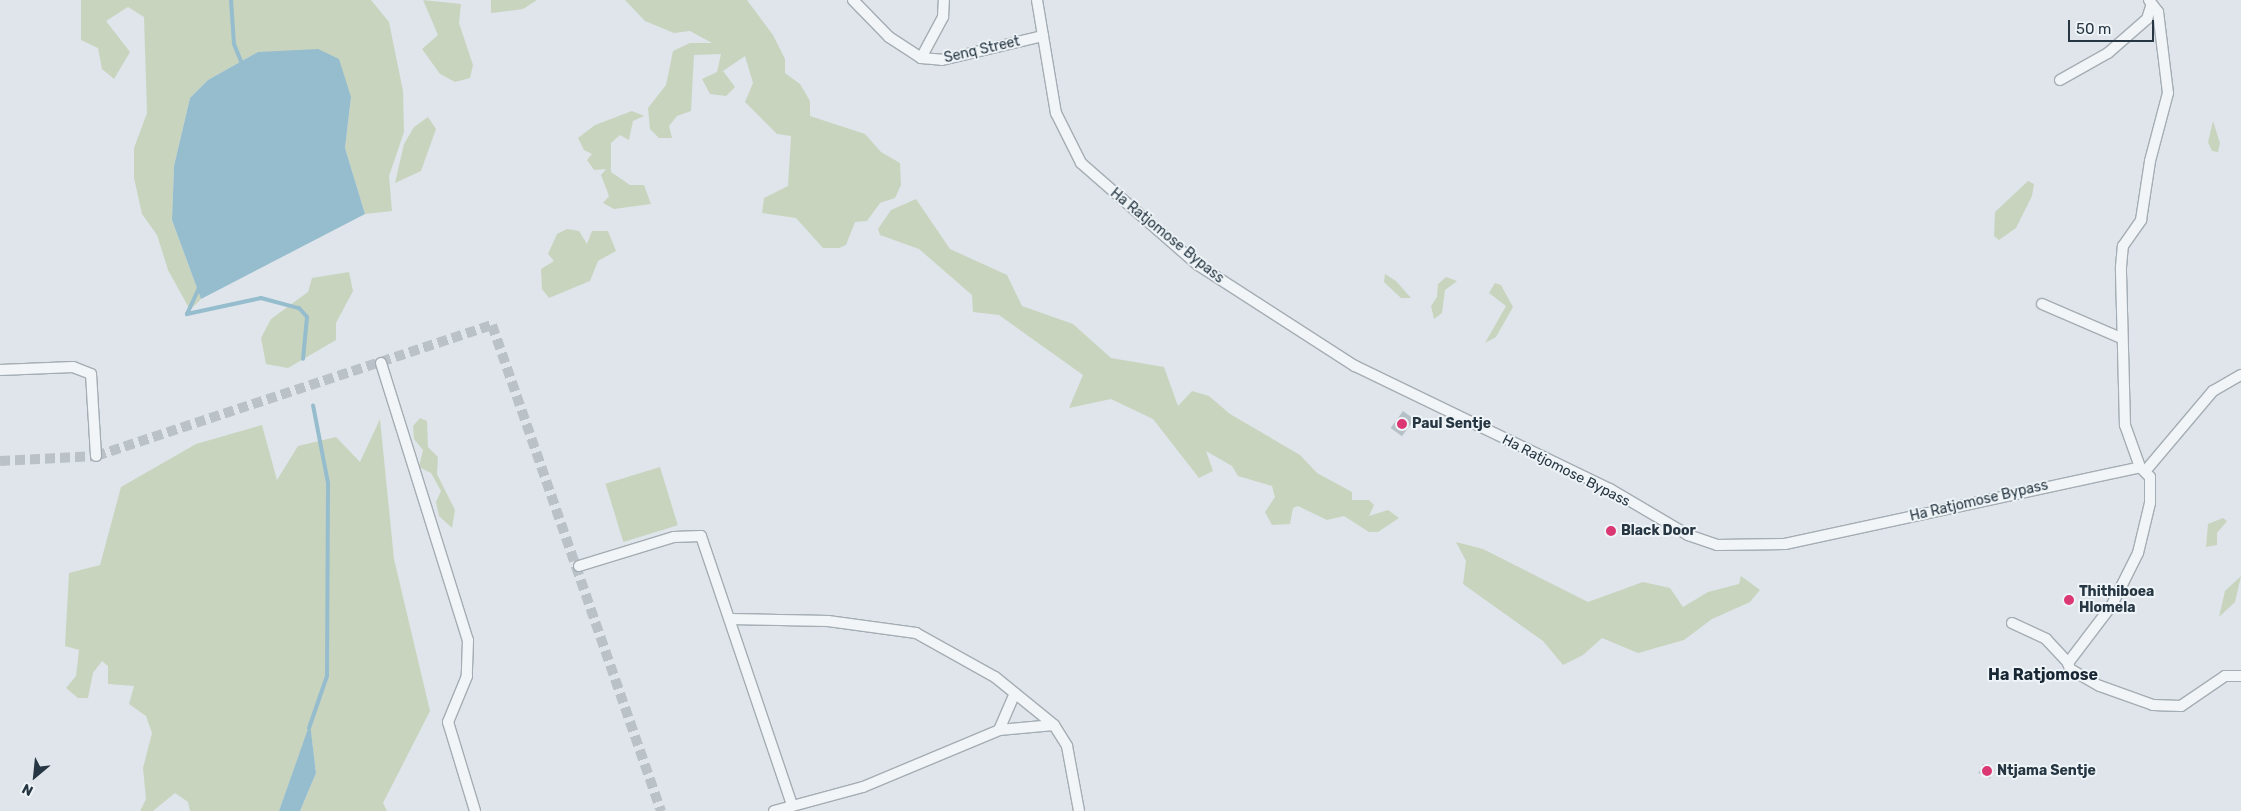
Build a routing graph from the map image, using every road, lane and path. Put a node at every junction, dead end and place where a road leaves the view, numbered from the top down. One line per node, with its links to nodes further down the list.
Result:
1 (853, 0): 6 (street)
2 (944, 0): 6 (street)
3 (1036, 0): 5 (street, Ha Ratjomose Bypass)
4 (2150, 4): 7 (street); 9 (street)
5 (1044, 36): 6 (street, Senq Street); 14 (street, Ha Ratjomose Bypass)
6 (921, 58)
7 (2060, 80)
8 (2042, 304): 9 (street)
9 (2121, 338): 14 (street)
10 (381, 363): 24 (street)
11 (0, 370): 13 (street)
12 (2241, 375): 14 (street)
13 (96, 456)
14 (2144, 468): 18 (street)
15 (579, 566): 16 (street)
16 (731, 619): 20 (street); 23 (street)
17 (2012, 623): 18 (street)
18 (2068, 663): 19 (street)
19 (2239, 672)
20 (1015, 693): 21 (street); 22 (street)
21 (1054, 725): 22 (street); 26 (street)
22 (999, 730): 23 (street)
23 (792, 805): 25 (street)
24 (475, 811)
25 (774, 811)
26 (1079, 811)

